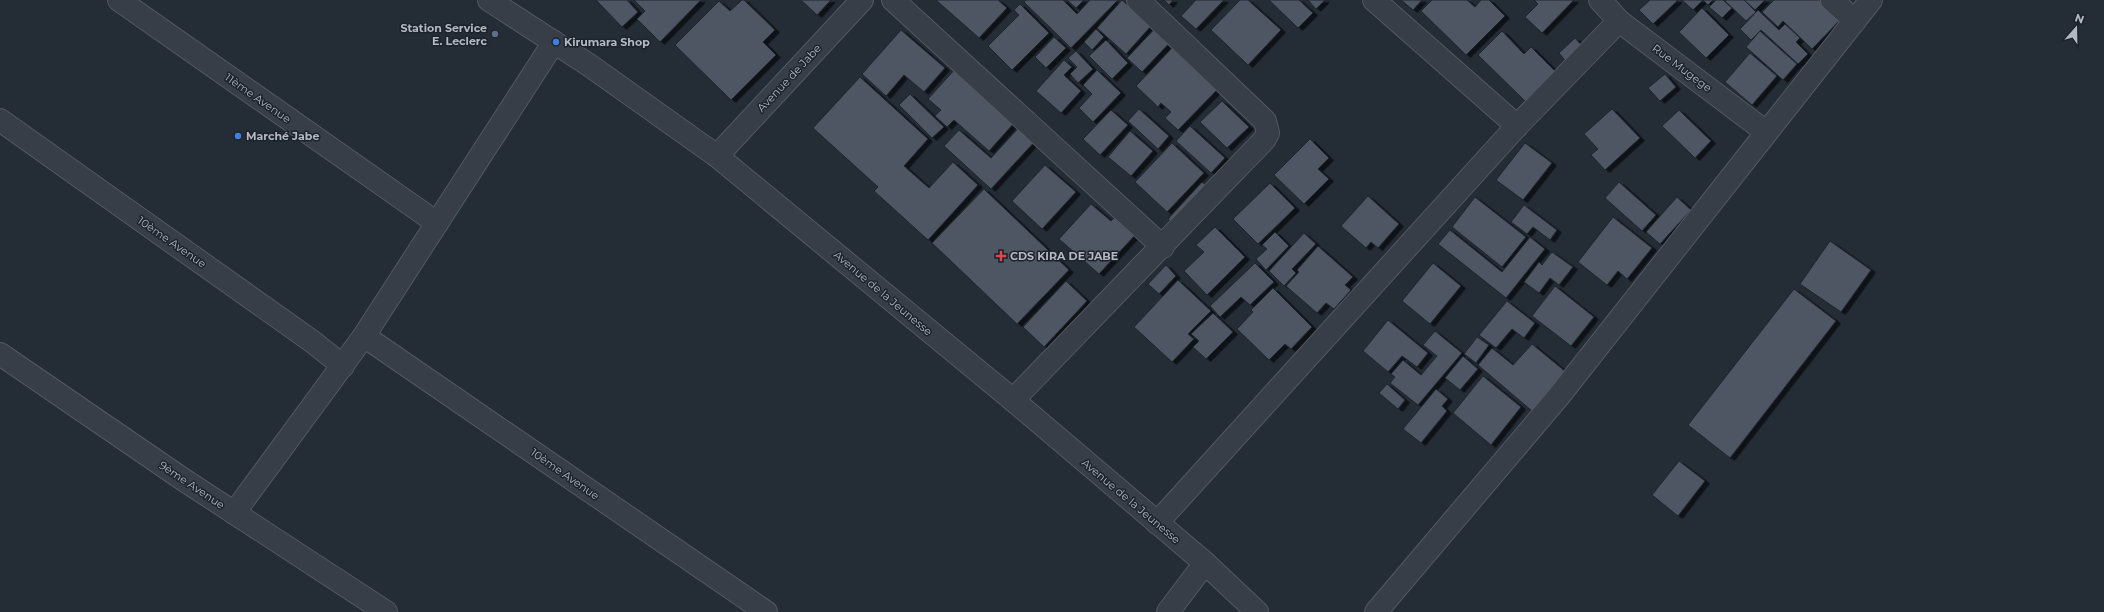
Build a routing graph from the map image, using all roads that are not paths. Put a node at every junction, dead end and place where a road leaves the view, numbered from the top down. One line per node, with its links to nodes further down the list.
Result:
1 (119, 0): 17 (street, 11ème Avenue)
2 (489, 0): 12 (street, Avenue de la Jeunesse)
3 (893, 0): 18 (street)
4 (1138, 0): 18 (street)
5 (1374, 0): 14 (street)
6 (1600, 0): 10 (street, Rue Mugege)
7 (1832, 0): 11 (street)
8 (1871, 0): 11 (street)
9 (859, 1): 16 (street, Avenue de Jabe)
10 (1619, 20): 14 (street); 15 (street, Rue Mugege)
11 (1855, 21): 15 (street)
12 (554, 42): 16 (street, Avenue de la Jeunesse); 17 (street)
13 (0, 120): 21 (street, 10ème Avenue)
14 (1517, 126): 24 (street)
15 (1766, 132): 30 (street)
16 (717, 156): 22 (street, Avenue de la Jeunesse)
17 (437, 223): 19 (street)
18 (1163, 247): 22 (street)
19 (364, 336): 21 (street); 27 (street, 10ème Avenue)
20 (0, 354): 23 (street, 9ème Avenue)
21 (344, 366): 23 (street)
22 (1012, 400): 24 (street, Avenue de la Jeunesse)
23 (234, 513): 26 (street, 9ème Avenue)
24 (1157, 523): 25 (street, Avenue de la Jeunesse)
25 (1205, 563): 28 (street); 29 (street, Avenue de la Jeunesse)
26 (386, 612)
27 (766, 612)
28 (1168, 612)
29 (1257, 612)
30 (1376, 612)

